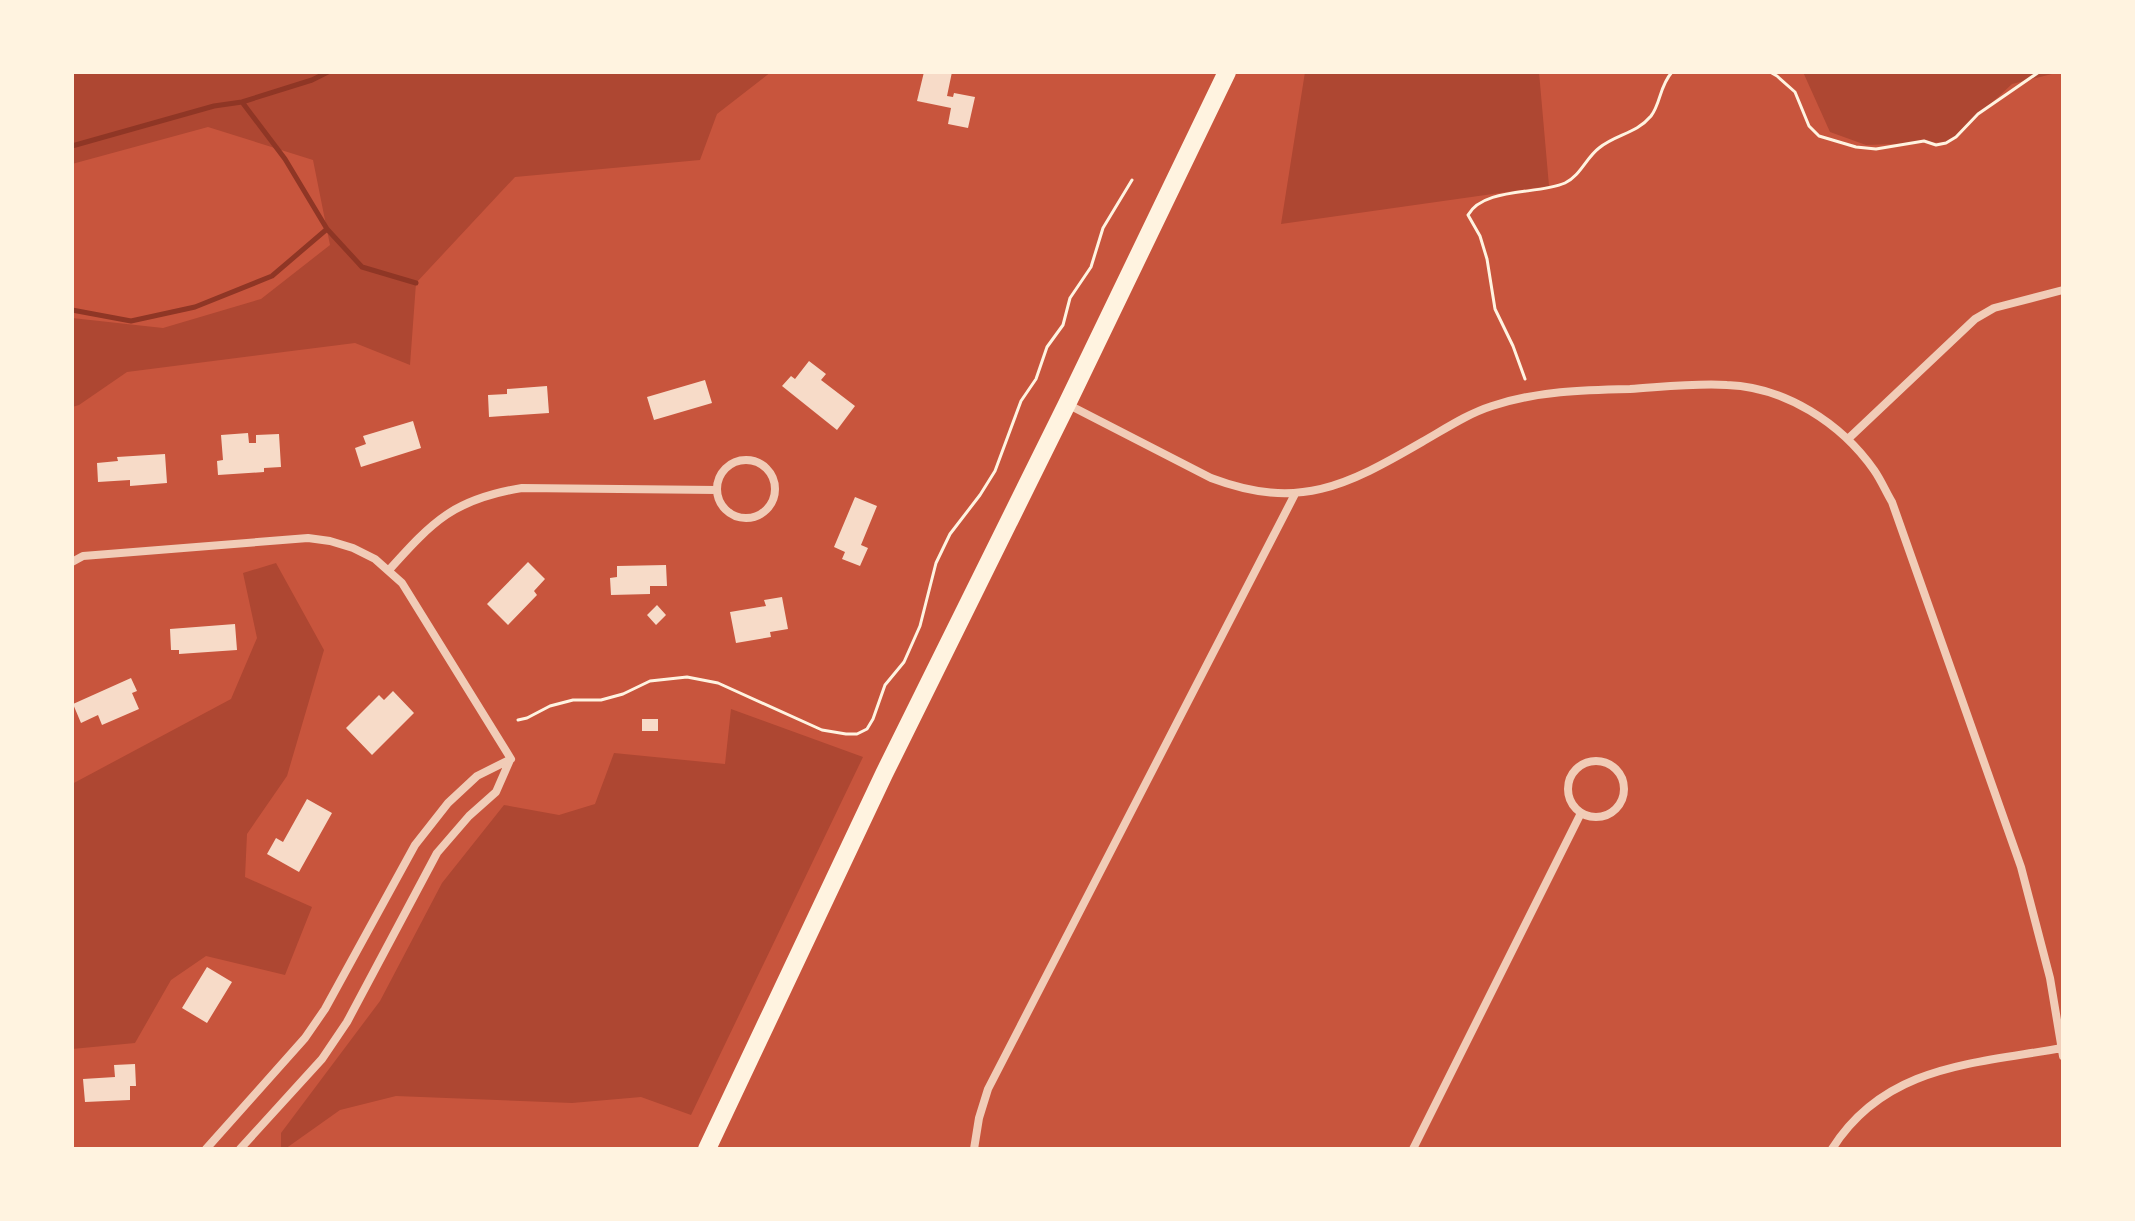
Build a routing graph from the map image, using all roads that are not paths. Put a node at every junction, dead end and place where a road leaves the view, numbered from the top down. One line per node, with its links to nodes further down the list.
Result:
1 (1227, 72): 3 (main road)
2 (2063, 290): 4 (street)
3 (1067, 404): 6 (street); 14 (main road)
4 (1848, 439): 6 (street); 11 (street)
5 (717, 490): 5 (street); 8 (street)
6 (1295, 494): 15 (street)
7 (72, 562): 8 (street)
8 (389, 570): 9 (street)
9 (511, 759): 12 (street); 13 (street)
10 (1581, 813): 10 (street); 16 (street)
11 (2062, 1052): 17 (street)
12 (206, 1149)
13 (240, 1149)
14 (707, 1149)
15 (974, 1149)
16 (1413, 1149)
17 (1832, 1149)

